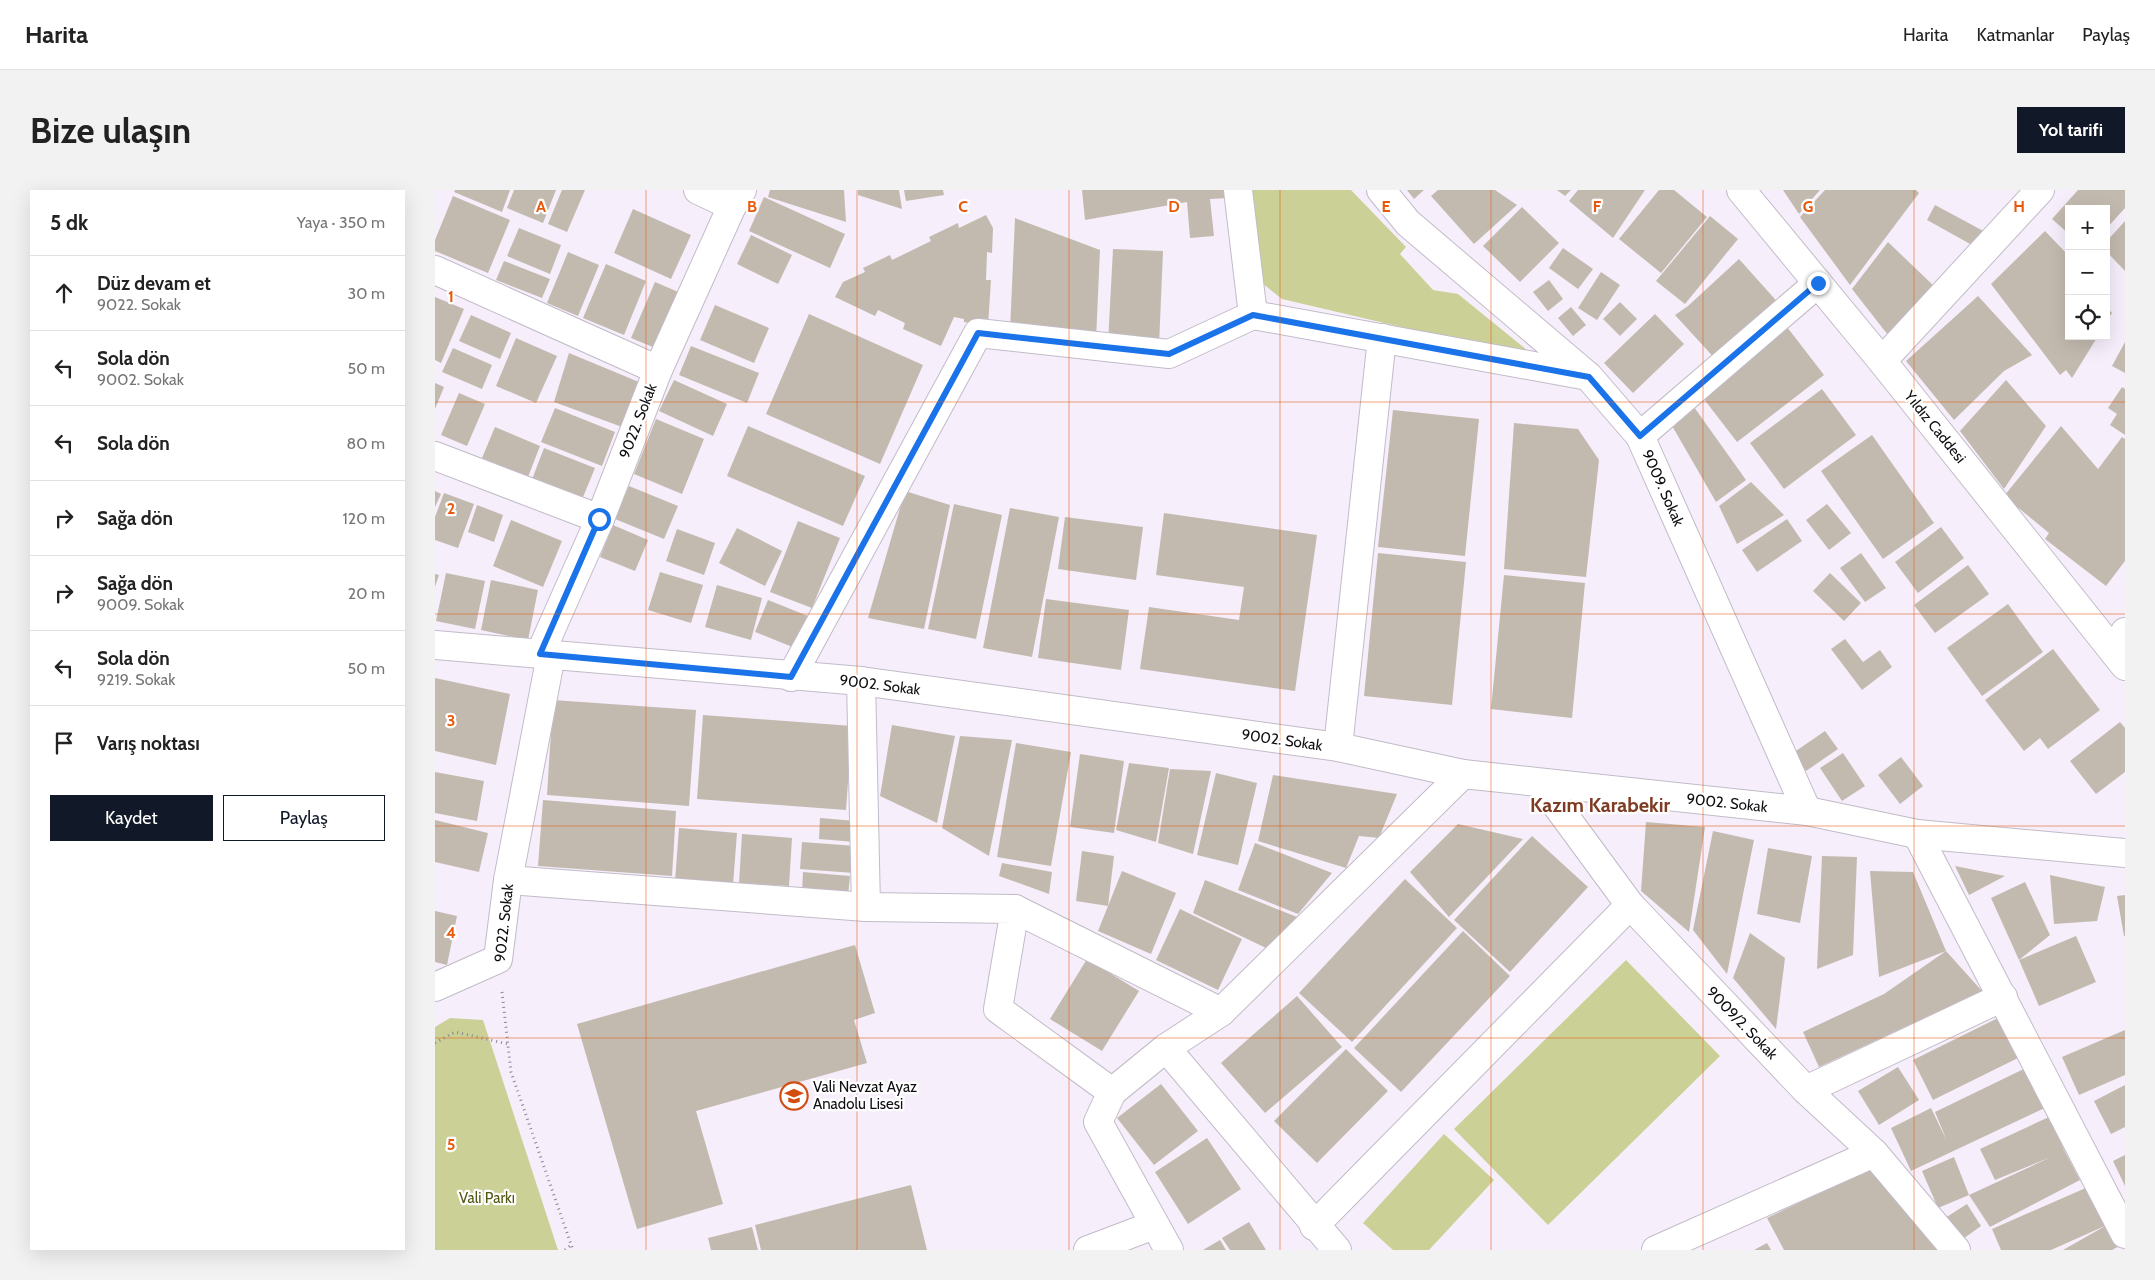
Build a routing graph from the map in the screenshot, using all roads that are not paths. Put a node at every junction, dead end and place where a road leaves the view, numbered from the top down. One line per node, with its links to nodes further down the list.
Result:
1 (699, 190): 6 (street)
2 (1238, 190): 9 (street)
3 (1381, 190): 13 (street, 9009. Sokak)
4 (1741, 190): 8 (street, Yıldız Caddesi)
5 (2040, 190): 11 (street)
6 (737, 198): 12 (street, 9022. Sokak)
7 (435, 270): 12 (street)
8 (1818, 283): 11 (street, Yıldız Caddesi); 14 (street)
9 (1253, 315): 10 (street); 20 (street)
10 (1382, 338): 13 (street); 22 (street)
11 (1882, 361): 18 (street, Yıldız Caddesi)
12 (658, 370): 16 (street, 9022. Sokak)
13 (1589, 377): 14 (street, 9009. Sokak)
14 (1640, 436): 25 (street, 9009. Sokak)
15 (435, 456): 16 (street)
16 (599, 519): 19 (street, 9022. Sokak)
17 (435, 645): 19 (street, 9002. Sokak)
18 (2121, 651)
19 (545, 654): 20 (street, 9002. Sokak); 28 (street, 9022. Sokak)
20 (791, 677): 21 (street, 9002. Sokak)
21 (861, 681): 22 (street, 9002. Sokak); 30 (street)
22 (1338, 747): 23 (street, 9002. Sokak)
23 (1463, 774): 24 (street, 9002. Sokak); 34 (street)
24 (1541, 784): 25 (street, 9002. Sokak); 29 (street, 9009/2. Sokak)
25 (1807, 811): 26 (street, 9002. Sokak)
26 (1917, 834): 27 (street, 9002. Sokak); 33 (street)
27 (2125, 853)
28 (508, 880): 30 (street); 32 (street, 9022. Sokak)
29 (1630, 905): 36 (street, 9009/2. Sokak); 40 (street)
30 (867, 907): 31 (street)
31 (1015, 909): 34 (street); 37 (street)
32 (435, 988)
33 (2003, 997): 36 (street); 41 (street)
34 (1221, 1012): 35 (street)
35 (1166, 1048): 37 (street); 40 (street)
36 (1806, 1090): 38 (street, 9009/2. Sokak)
37 (1112, 1092): 39 (street)
38 (1874, 1153): 45 (street); 46 (street, 9009/2. Sokak)
39 (1154, 1225): 42 (street); 43 (street)
40 (1314, 1226): 44 (street)
41 (2125, 1234)
42 (1088, 1250)
43 (1169, 1250)
44 (1337, 1250)
45 (1656, 1250)
46 (1956, 1250)

